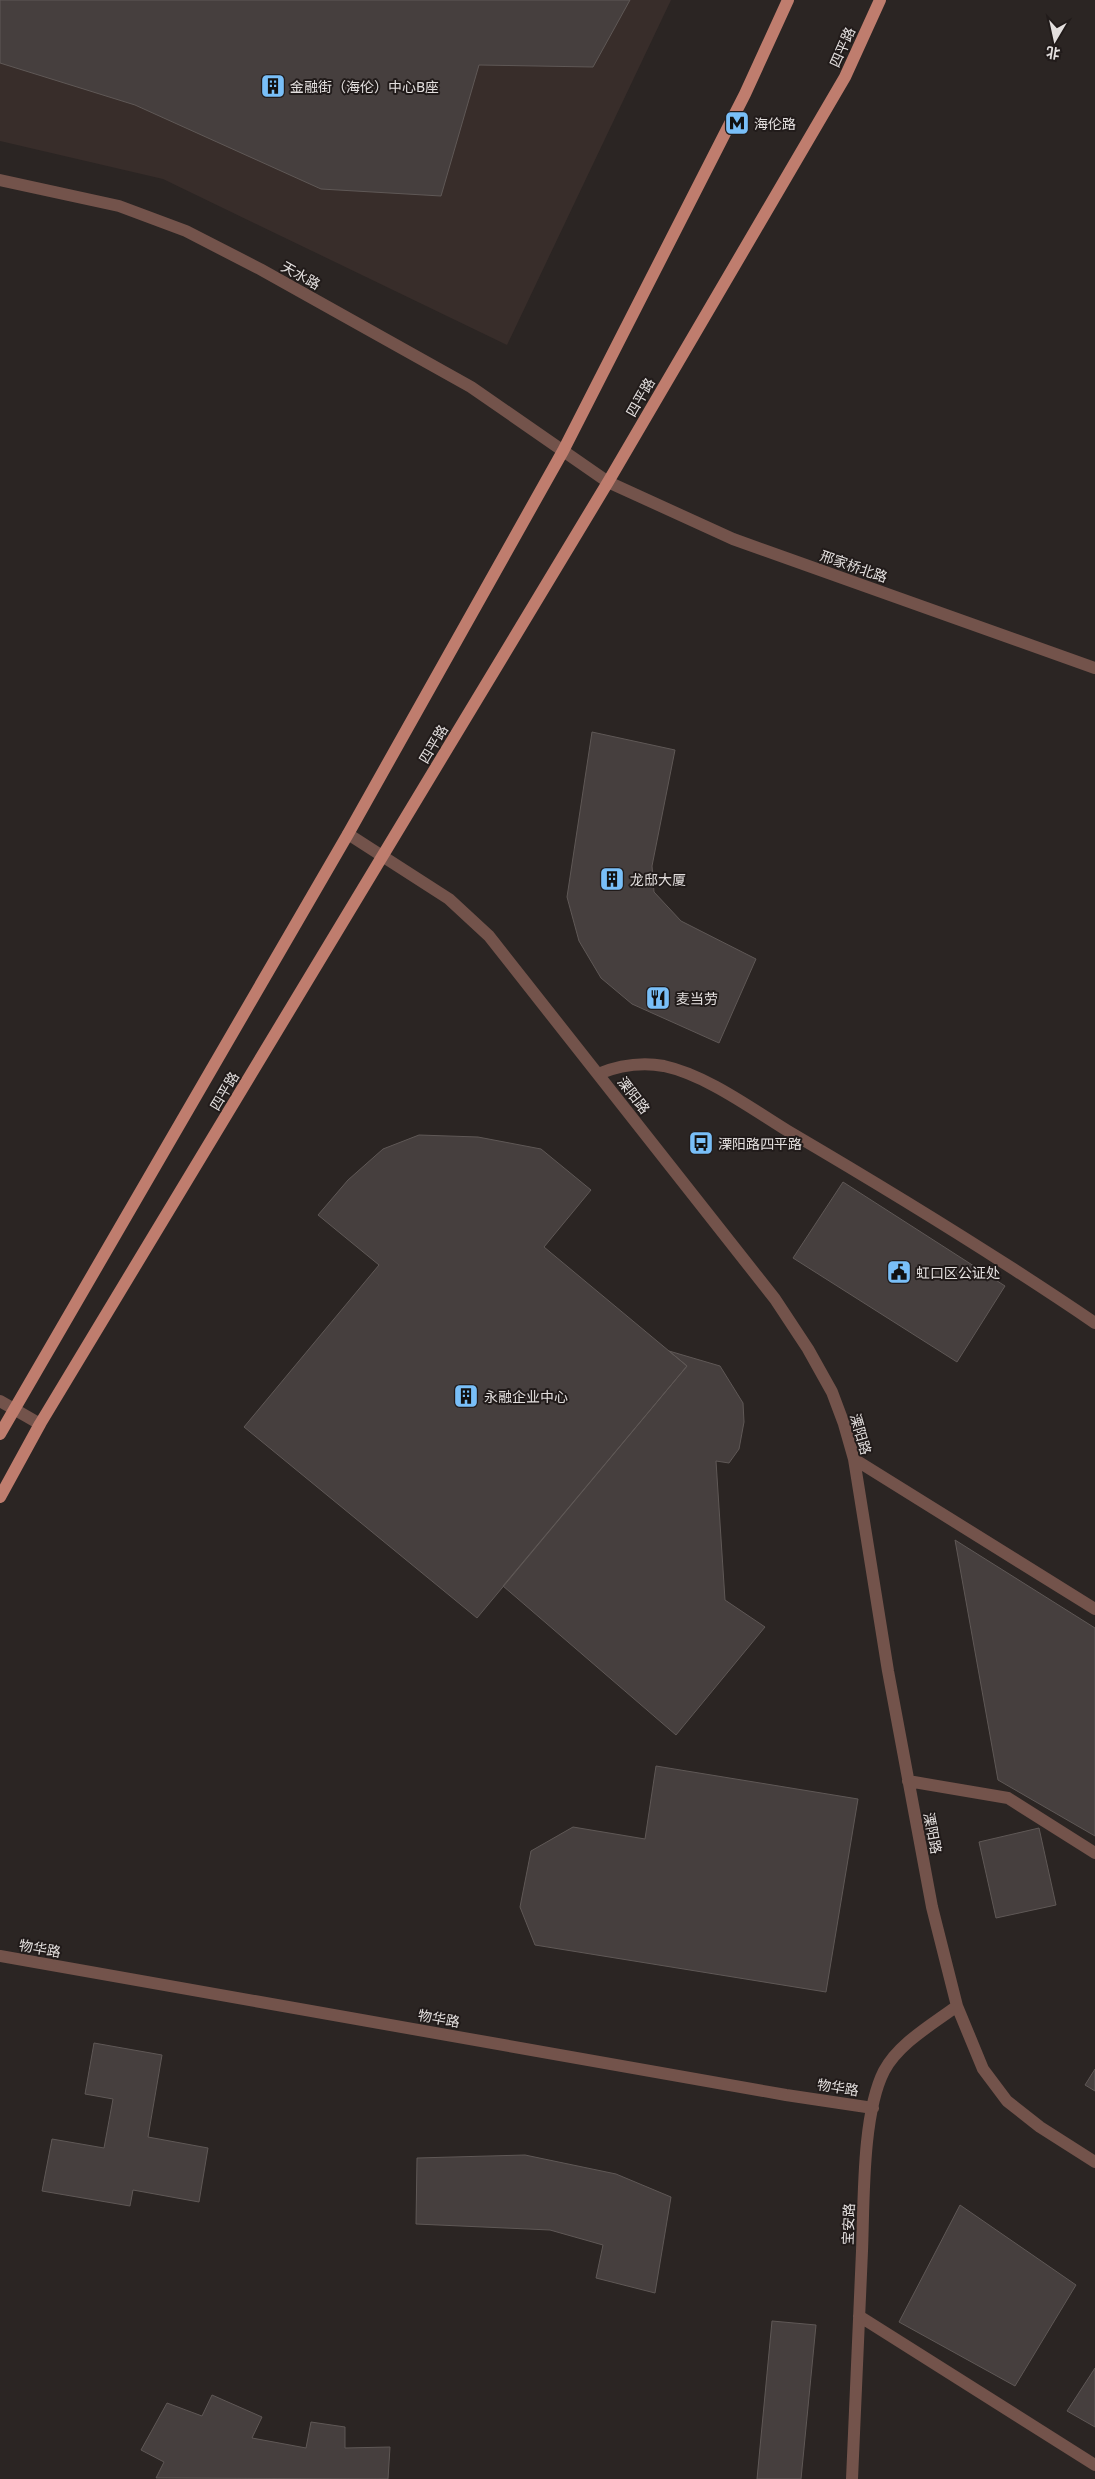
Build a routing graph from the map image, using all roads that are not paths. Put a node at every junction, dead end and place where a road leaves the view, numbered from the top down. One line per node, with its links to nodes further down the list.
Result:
1 (788, 0): 4 (main road, 四平路)
2 (880, 0): 5 (main road, 四平路)
3 (0, 180): 4 (street, 天水路)
4 (564, 451): 5 (street, 天水路); 7 (main road, 四平路)
5 (608, 482): 6 (street, 邢家桥北路); 8 (main road, 四平路)
6 (1095, 668)
7 (348, 834): 8 (street, 溧阳路); 12 (main road, 四平路)
8 (383, 857): 9 (street, 溧阳路); 13 (main road, 四平路)
9 (598, 1074): 10 (street); 15 (street, 溧阳路)
10 (1095, 1323)
11 (0, 1400): 12 (street)
12 (14, 1410): 13 (street); 14 (main road, 四平路)
13 (40, 1424): 16 (main road, 四平路)
14 (0, 1434)
15 (854, 1459): 17 (street); 18 (street, 溧阳路)
16 (0, 1497)
17 (1095, 1609)
18 (908, 1781): 19 (street); 21 (street, 溧阳路)
19 (1095, 1854)
20 (0, 1956): 22 (street, 物华路)
21 (957, 2006): 22 (street, 宝安路); 23 (street, 溧阳路)
22 (873, 2108): 24 (street, 宝安路)
23 (1095, 2162)
24 (859, 2316): 25 (street); 26 (street, 宝安路)
25 (1095, 2465)
26 (852, 2479)

